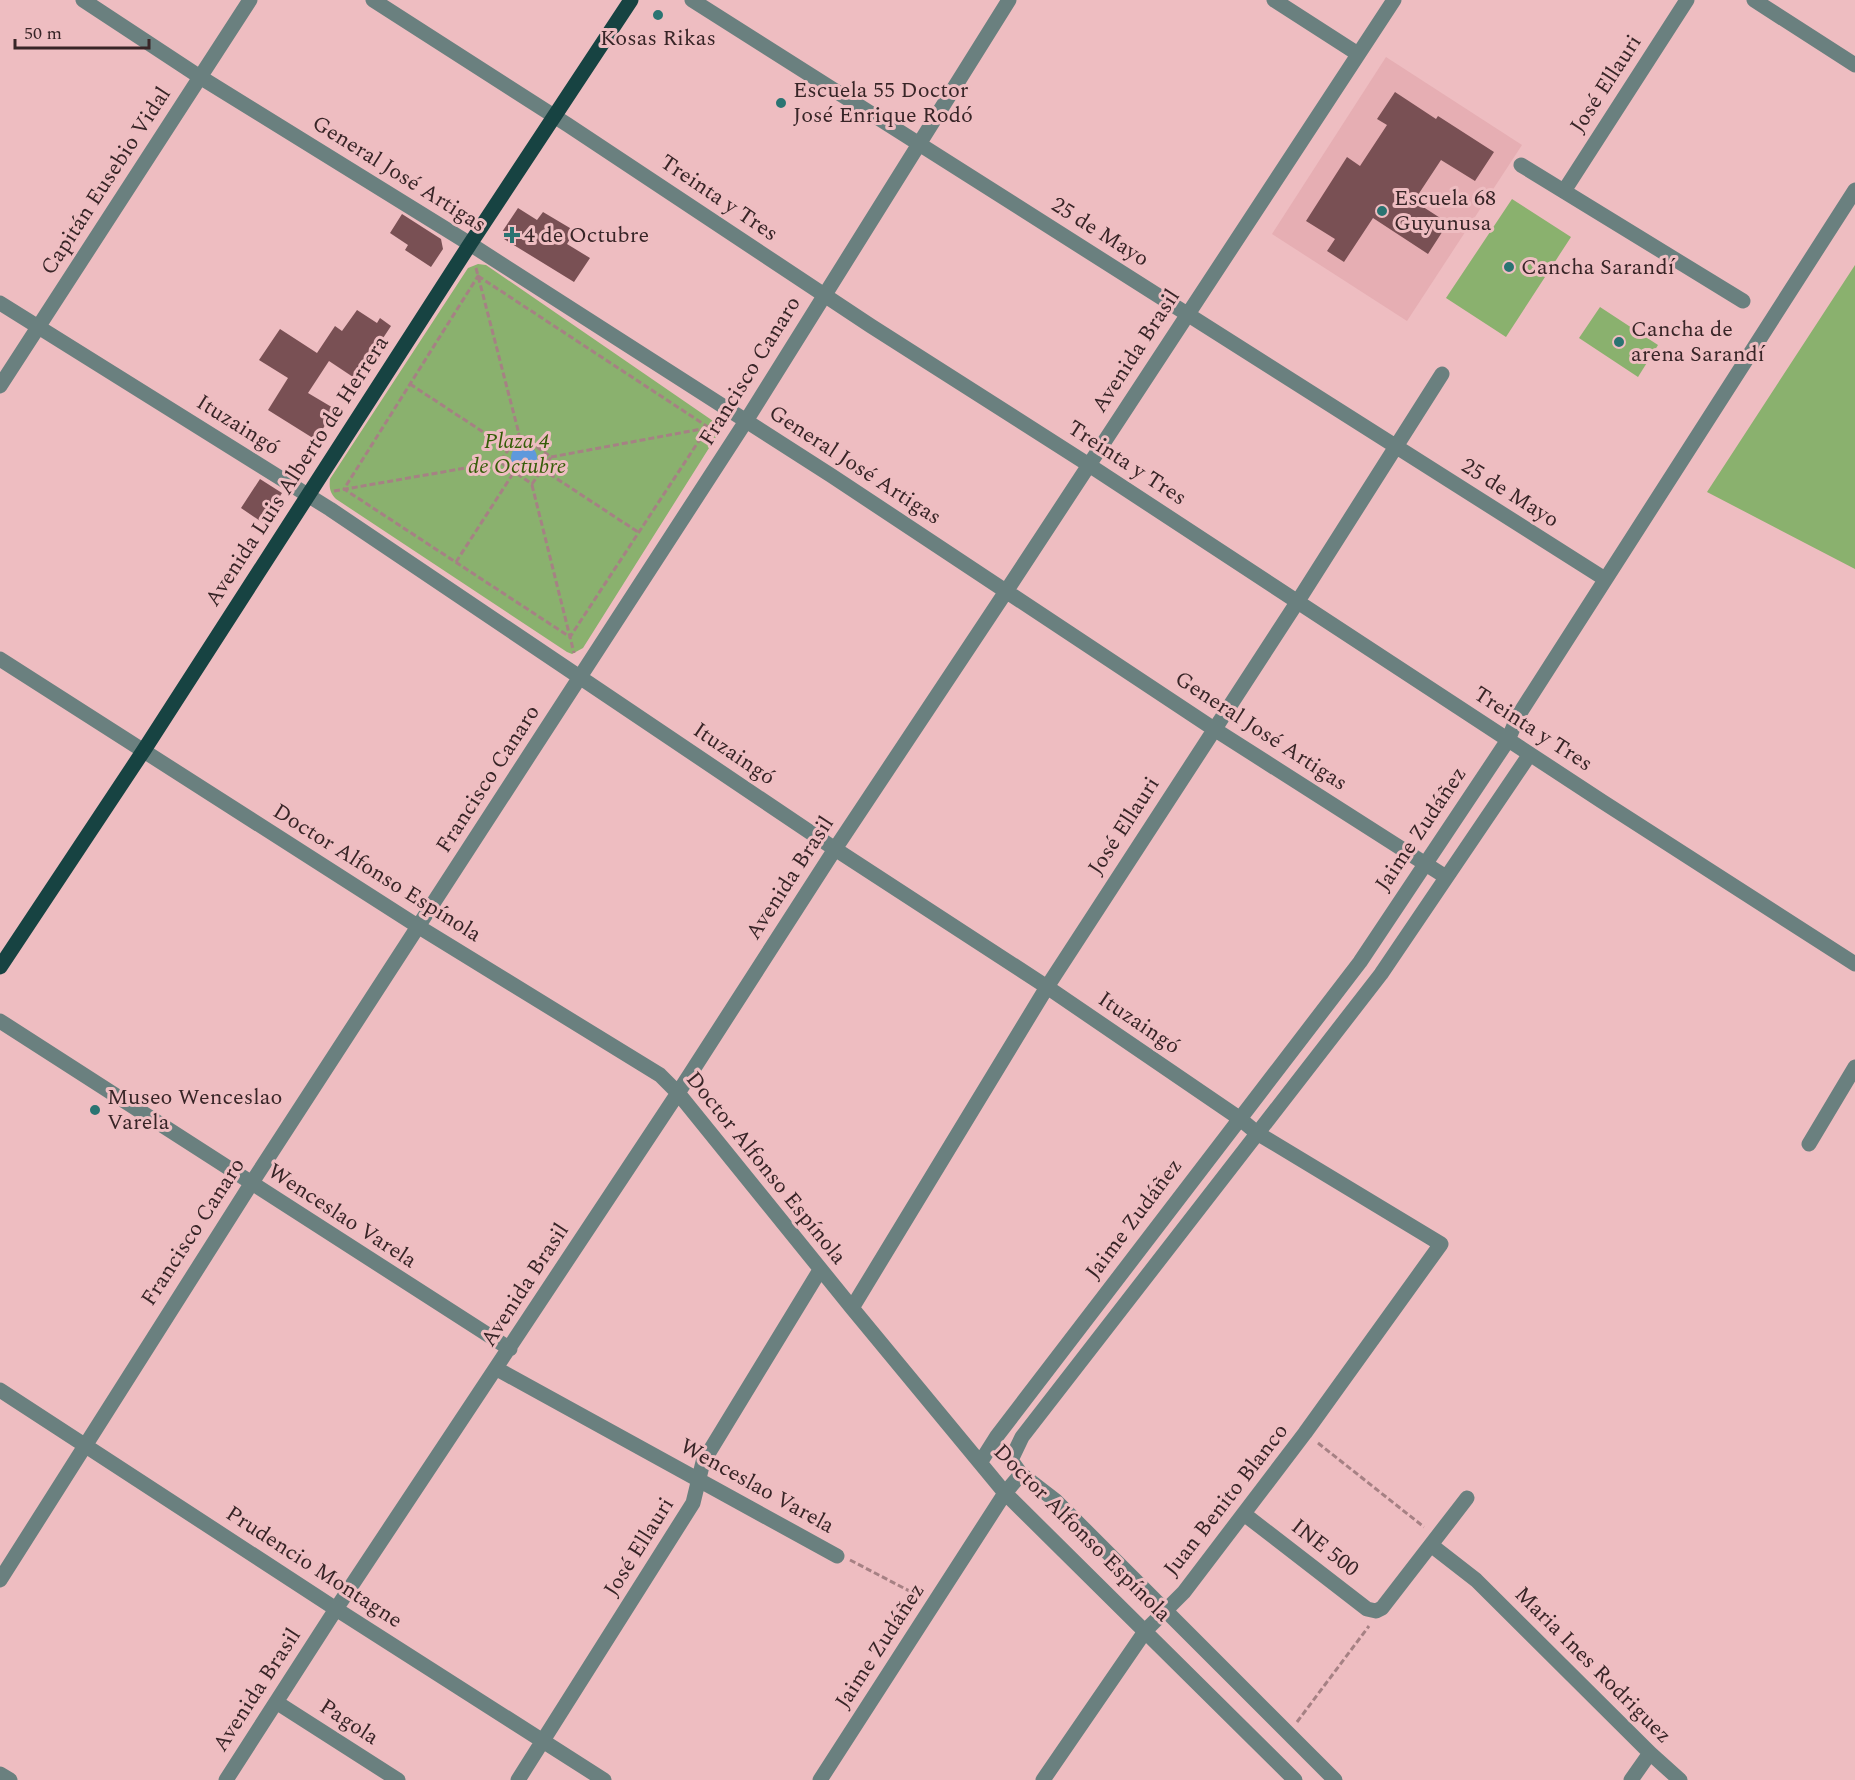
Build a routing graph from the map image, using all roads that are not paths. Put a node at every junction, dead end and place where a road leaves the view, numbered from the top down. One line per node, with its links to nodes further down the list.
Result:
1 (84, 0): 13 (street, General José Artigas)
2 (250, 0): 13 (street, Capitán Eusebio Vidal)
3 (373, 0): 14 (street, Treinta y Tres)
4 (631, 0): 14 (main road, Avenida Luis Alberto de Herrera)
5 (692, 0): 15 (street, 25 de Mayo)
6 (1009, 0): 15 (street, Francisco Canaro)
7 (1274, 0): 11 (street)
8 (1394, 0): 11 (street, Avenida Brasil)
9 (1687, 0): 18 (street, José Ellauri)
10 (1755, 0): 12 (street)
11 (1358, 54): 23 (street, Avenida Brasil)
12 (1855, 65)
13 (200, 77): 19 (street, General José Artigas); 24 (street, Capitán Eusebio Vidal)
14 (555, 117): 19 (main road, Avenida Luis Alberto de Herrera); 20 (street, Treinta y Tres)
15 (919, 144): 20 (street, Francisco Canaro); 23 (street, 25 de Mayo)
16 (1521, 165): 18 (street)
17 (1855, 190): 31 (street, Jaime Zudáñez)
18 (1564, 191): 21 (street)
19 (470, 244): 27 (street, General José Artigas); 30 (main road, Avenida Luis Alberto de Herrera)
20 (825, 296): 27 (street, Francisco Canaro); 29 (street, Treinta y Tres)
21 (1743, 301)
22 (0, 303): 24 (street, Ituzaingó)
23 (1187, 314): 28 (street, 25 de Mayo); 29 (street, Avenida Brasil)
24 (38, 328): 26 (street, Capitán Eusebio Vidal); 30 (street, Ituzaingó)
25 (1442, 374): 28 (street, José Ellauri)
26 (0, 386)
27 (746, 421): 32 (street, General José Artigas); 35 (street, Francisco Canaro)
28 (1396, 447): 31 (street, 25 de Mayo); 33 (street, José Ellauri)
29 (1089, 465): 32 (street, Avenida Brasil); 33 (street, Treinta y Tres)
30 (308, 495): 35 (street, Ituzaingó); 38 (main road, Avenida Luis Alberto de Herrera)
31 (1605, 579): 37 (street, Jaime Zudáñez)
32 (1007, 590): 36 (street, General José Artigas); 40 (street, Avenida Brasil)
33 (1298, 601): 36 (street, José Ellauri); 37 (street, Treinta y Tres)
34 (0, 659): 38 (street, Doctor Alfonso Espínola)
35 (580, 678): 40 (street, Ituzaingó); 43 (street, Francisco Canaro)
36 (1214, 729): 41 (street, General José Artigas); 46 (street, José Ellauri)
37 (1508, 740): 39 (street, Treinta y Tres); 41 (street, Jaime Zudáñez)
38 (144, 750): 43 (street, Doctor Alfonso Espínola); 45 (main road, Avenida Luis Alberto de Herrera)
39 (1530, 754): 42 (street, Jaime Zudáñez); 44 (street, Treinta y Tres)
40 (835, 849): 46 (street, Ituzaingó); 49 (street, Avenida Brasil)
41 (1425, 863): 42 (street, General José Artigas); 50 (street, Jaime Zudáñez)
42 (1446, 877): 51 (street, Jaime Zudáñez)
43 (419, 927): 49 (street, Doctor Alfonso Espínola); 53 (street, Francisco Canaro)
44 (1855, 964)
45 (0, 967)
46 (1047, 987): 50 (street, Ituzaingó); 56 (street, José Ellauri)
47 (0, 1021): 53 (street, Wenceslao Varela)
48 (1855, 1067): 52 (street)
49 (678, 1093): 55 (street, Doctor Alfonso Espínola); 57 (street, Avenida Brasil)
50 (1239, 1118): 51 (street, Ituzaingó); 62 (street, Jaime Zudáñez)
51 (1257, 1133): 54 (street, Ituzaingó); 61 (street, Jaime Zudáñez)
52 (1809, 1144)
53 (251, 1184): 57 (street, Wenceslao Varela); 60 (street, Francisco Canaro)
54 (1441, 1244): 67 (street, Juan Benito Blanco)
55 (820, 1270): 56 (street, Doctor Alfonso Espínola); 64 (street, José Ellauri)
56 (852, 1308): 62 (street, Doctor Alfonso Espínola)
57 (510, 1349): 58 (street, Avenida Brasil)
58 (497, 1369): 64 (street, Wenceslao Varela); 71 (street, Avenida Brasil)
59 (0, 1390): 60 (street, Prudencio Montagne)
60 (85, 1444): 70 (street, Francisco Canaro); 71 (street, Prudencio Montagne)
61 (1011, 1460): 62 (street); 63 (street)
62 (980, 1463): 65 (street, Doctor Alfonso Espínola)
63 (1021, 1474): 65 (street, Jaime Zudáñez); 72 (street, Doctor Alfonso Espínola)
64 (699, 1481): 69 (street, Wenceslao Varela); 75 (street, José Ellauri)
65 (1005, 1493): 73 (street, Doctor Alfonso Espínola); 84 (street, Jaime Zudáñez)
66 (1467, 1498): 68 (street)
67 (1244, 1514): 68 (street, INE 500); 72 (street, Juan Benito Blanco)
68 (1434, 1541): 76 (street, Maria Ines Rodriguez)
69 (837, 1556)
70 (0, 1580)
71 (336, 1609): 74 (street, Avenida Brasil); 75 (street, Prudencio Montagne)
72 (1166, 1610): 73 (street, Juan Benito Blanco); 86 (street, Doctor Alfonso Espínola)
73 (1146, 1630): 78 (street, Doctor Alfonso Espínola); 85 (street, Juan Benito Blanco)
74 (276, 1702): 80 (street, Avenida Brasil); 81 (street, Pagola)
75 (543, 1741): 82 (street, José Ellauri); 83 (street, Prudencio Montagne)
76 (1650, 1753): 87 (street); 88 (street, Maria Ines Rodriguez)
77 (0, 1774): 79 (street)
78 (1290, 1778)
79 (10, 1780)
80 (226, 1780)
81 (398, 1780)
82 (518, 1780)
83 (604, 1780)
84 (820, 1780)
85 (1043, 1780)
86 (1335, 1780)
87 (1631, 1780)
88 (1680, 1780)

